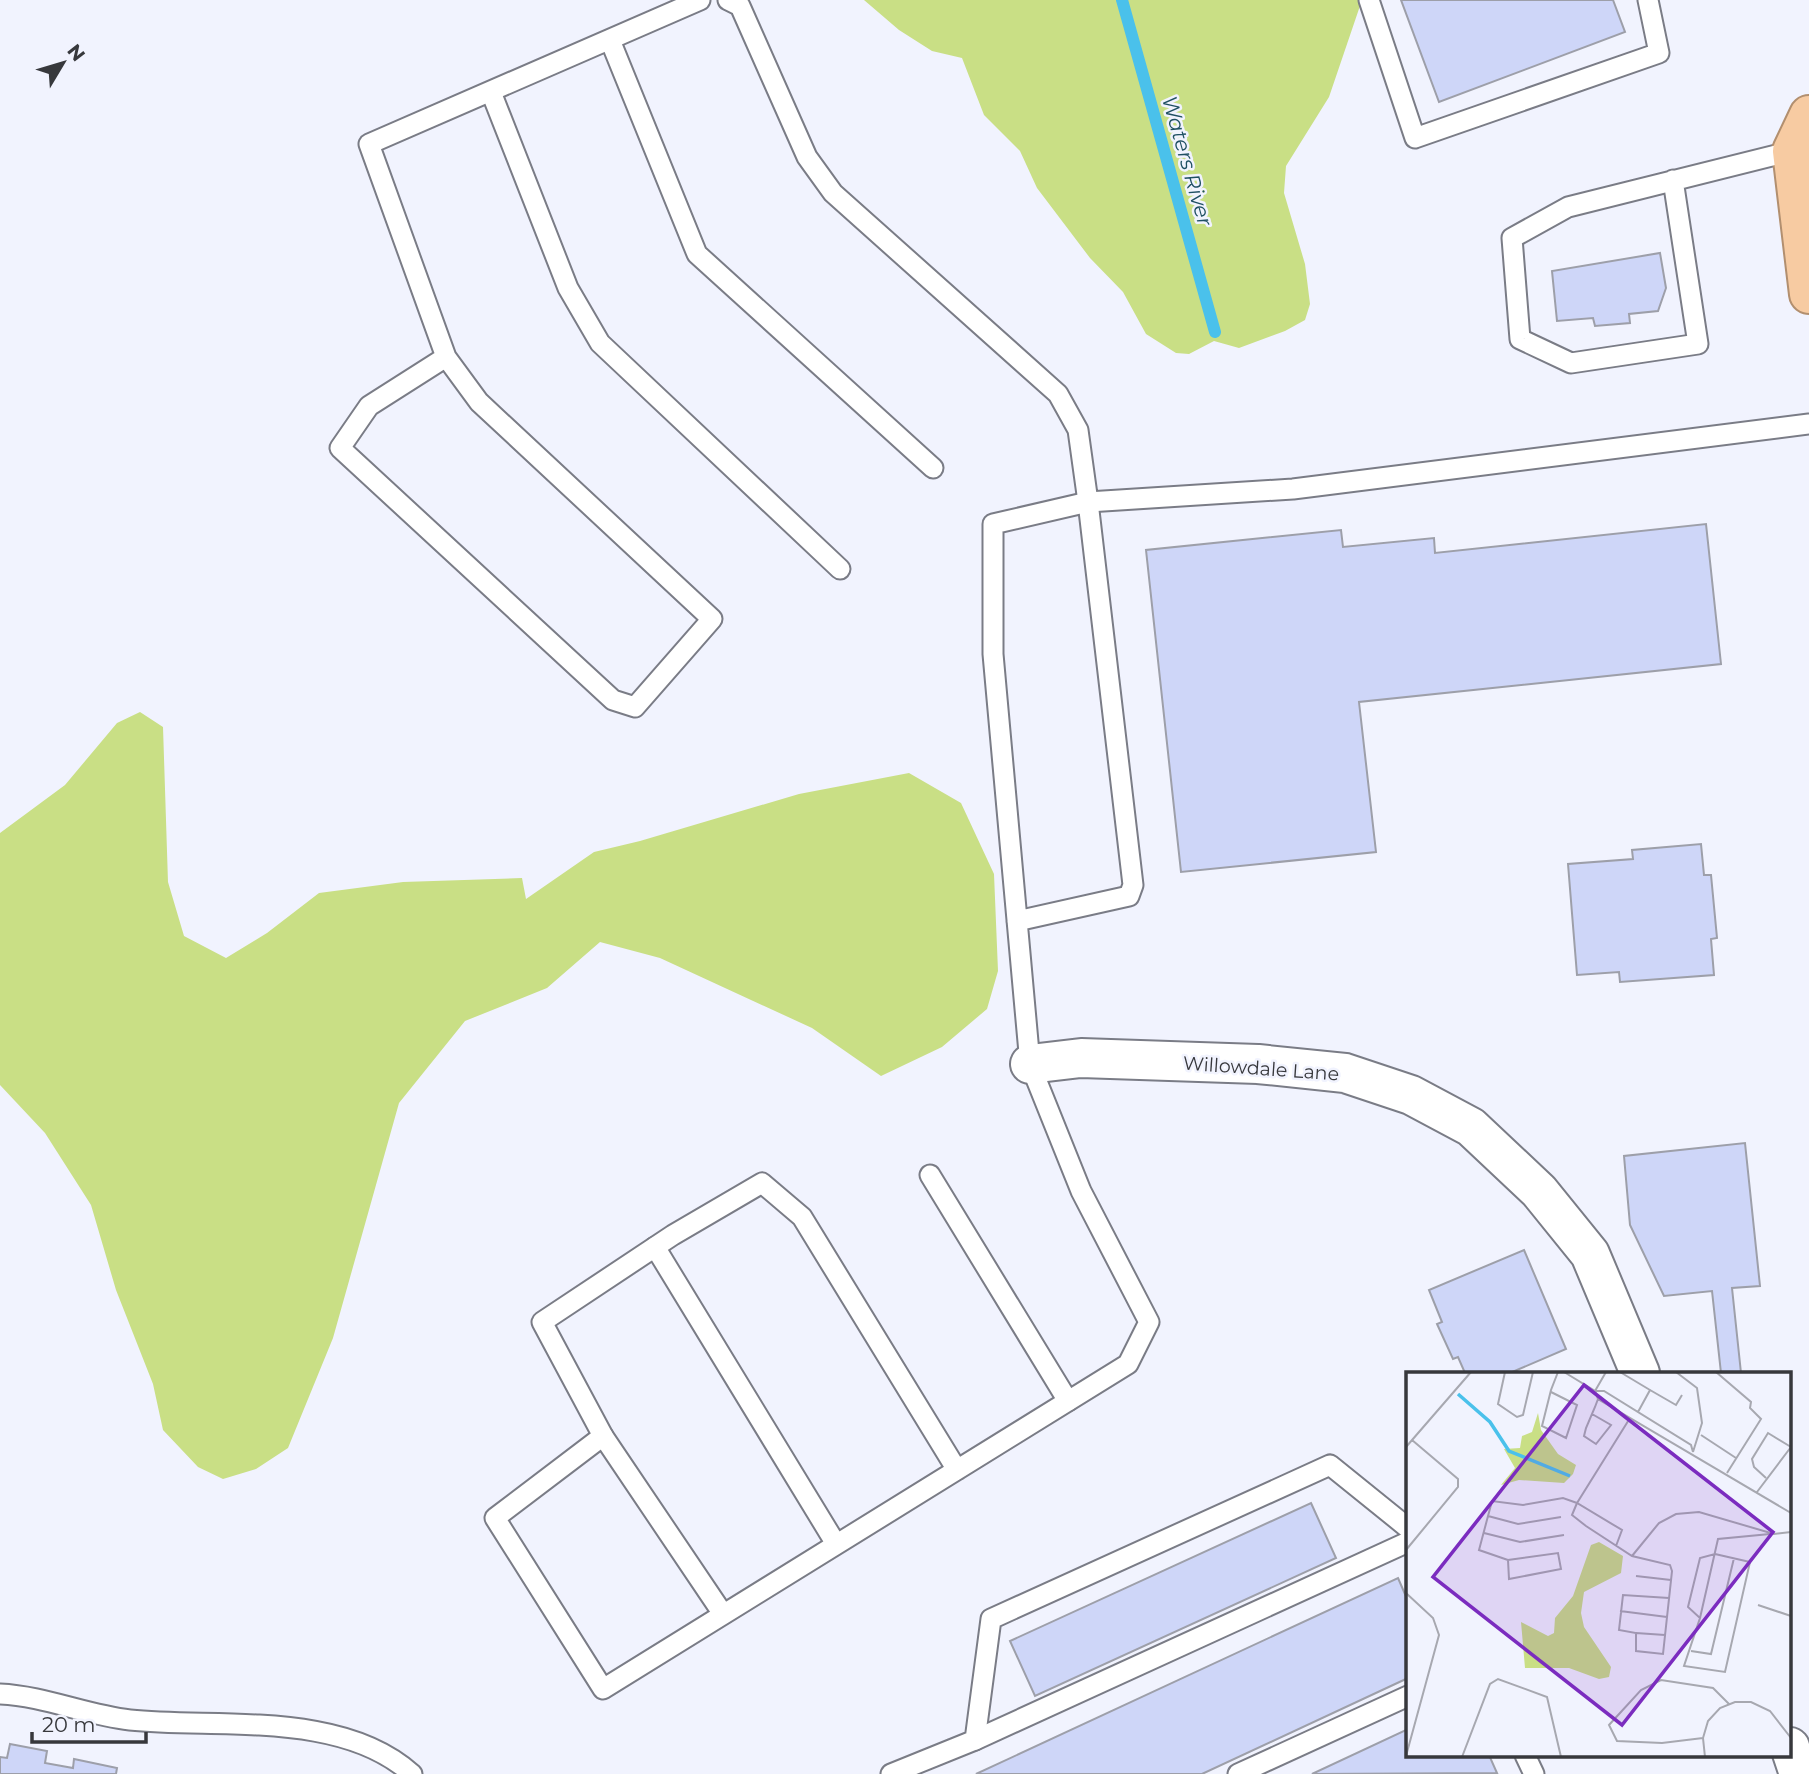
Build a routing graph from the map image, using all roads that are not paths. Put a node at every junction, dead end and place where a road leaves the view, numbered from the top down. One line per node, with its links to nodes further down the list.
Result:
1 (700, 0): 5 (lane)
2 (728, 0): 14 (lane)
3 (1369, 0): 4 (lane)
4 (1648, 0)
5 (610, 40): 6 (lane); 13 (lane)
6 (491, 92): 11 (lane); 15 (lane)
7 (1809, 115): 8 (highway)
8 (1792, 151): 9 (lane); 10 (highway)
9 (1673, 180): 9 (lane)
10 (1809, 294)
11 (446, 358): 11 (lane)
12 (1809, 425): 14 (lane)
13 (933, 468)
14 (1088, 502): 16 (lane); 16 (lane)
15 (839, 569)
16 (1017, 921): 17 (lane)
17 (1030, 1064): 20 (street, Willowdale Lane); 21 (lane)
18 (930, 1175): 21 (lane)
19 (655, 1247): 22 (lane); 23 (lane); 26 (lane)
20 (1640, 1372)
21 (1068, 1401): 23 (lane)
22 (603, 1436): 27 (lane); 27 (lane)
23 (957, 1470): 26 (lane)
24 (1406, 1526): 30 (lane)
25 (1406, 1543): 30 (lane)
26 (836, 1544): 27 (lane)
27 (723, 1614)
28 (0, 1694): 34 (lane)
29 (1406, 1697): 36 (lane)
30 (975, 1740): 35 (lane)
31 (1792, 1753): 39 (street)
32 (1525, 1756): 37 (lane)
33 (1775, 1756): 38 (lane)
34 (412, 1774)
35 (891, 1774)
36 (1238, 1774)
37 (1534, 1774)
38 (1790, 1774)
39 (1799, 1774)

